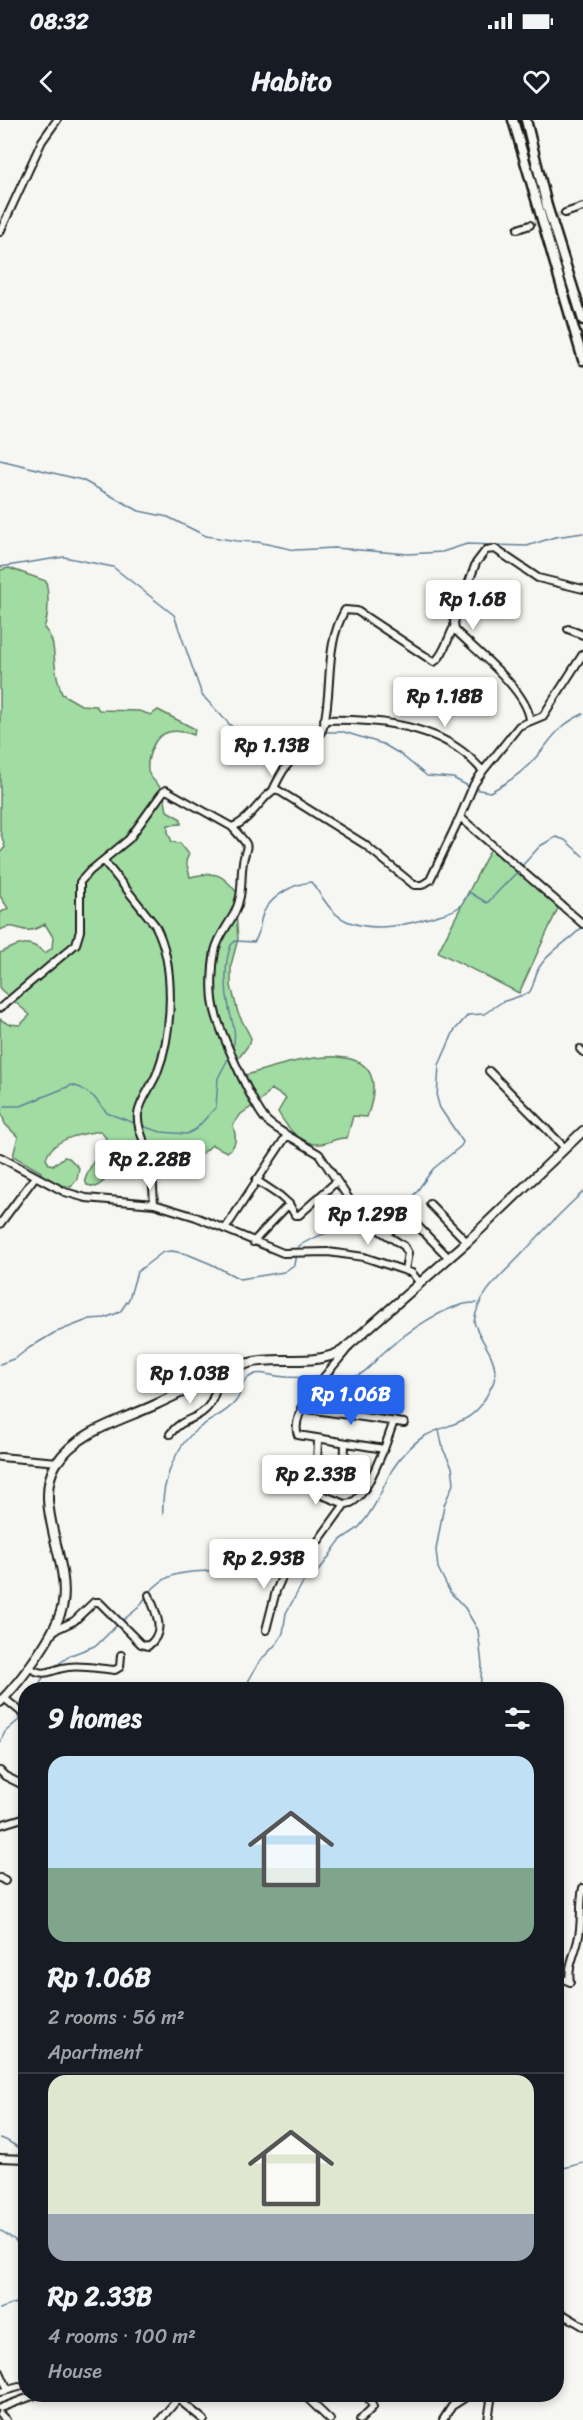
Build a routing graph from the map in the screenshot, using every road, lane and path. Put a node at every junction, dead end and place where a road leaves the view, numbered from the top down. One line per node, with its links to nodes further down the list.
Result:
1 (57, 120): 8 (street)
2 (513, 120): 10 (highway)
3 (526, 120): 9 (highway)
4 (583, 207): 5 (street)
5 (565, 213)
6 (530, 225): 7 (street)
7 (518, 230)
8 (0, 232)
9 (583, 320)
10 (583, 360)
11 (583, 589): 12 (street)
12 (454, 627): 16 (street); 17 (street)
13 (568, 629): 14 (street)
14 (583, 634)
15 (583, 654): 17 (street)
16 (324, 720): 18 (street); 19 (street)
17 (530, 720): 18 (street)
18 (483, 771): 20 (street)
19 (273, 790): 20 (street); 21 (street)
20 (460, 817): 23 (street)
21 (232, 826): 22 (street); 27 (street)
22 (104, 861): 24 (street); 34 (street)
23 (582, 923)
24 (0, 1008)
25 (489, 1071): 28 (street)
26 (583, 1131): 28 (main road)
27 (287, 1136): 31 (street); 32 (street)
28 (565, 1148): 40 (main road)
29 (0, 1157): 30 (street)
30 (35, 1177): 34 (street); 36 (street)
31 (256, 1180): 35 (street); 37 (street)
32 (338, 1181): 35 (street); 38 (street)
33 (429, 1203): 40 (street)
34 (154, 1204): 37 (street)
35 (288, 1204): 39 (street)
36 (0, 1224)
37 (225, 1229): 39 (street)
38 (387, 1234): 41 (street); 42 (street)
39 (253, 1242): 42 (street)
40 (467, 1242): 41 (main road)
41 (448, 1257): 43 (main road)
42 (405, 1270): 43 (street)
43 (420, 1282): 44 (main road)
44 (350, 1346): 45 (main road); 46 (street)
45 (219, 1375): 49 (street); 54 (main road)
46 (301, 1408): 47 (street); 50 (street)
47 (394, 1421): 48 (street); 52 (street)
48 (404, 1423)
49 (170, 1434)
50 (318, 1440): 51 (street); 56 (street)
51 (345, 1443): 52 (street); 55 (street)
52 (384, 1449): 56 (street)
53 (0, 1457): 54 (street)
54 (58, 1462): 59 (main road)
55 (344, 1480)
56 (345, 1504): 58 (street)
57 (149, 1595): 59 (street)
58 (266, 1630)
59 (52, 1631): 61 (main road)
60 (121, 1655): 61 (street)
61 (28, 1667): 62 (main road)
62 (2, 1700): 63 (street)
63 (18, 1710)
64 (0, 1771): 65 (street)
65 (18, 1782)
66 (18, 1819): 67 (street)
67 (0, 1825)
68 (583, 1888): 69 (street)
69 (564, 1979)
70 (0, 2158): 71 (street)
71 (18, 2159)
72 (564, 2315): 73 (street)
73 (583, 2326)
74 (0, 2372): 75 (street)
75 (4, 2391): 83 (street)
76 (18, 2401): 83 (street)
77 (176, 2402): 87 (street)
78 (185, 2402): 88 (street)
79 (311, 2402): 89 (street)
80 (371, 2402): 90 (street)
81 (491, 2402): 92 (street)
82 (456, 2403): 91 (street)
83 (9, 2404): 84 (street)
84 (0, 2408)
85 (0, 2414): 86 (street)
86 (6, 2420)
87 (160, 2420)
88 (204, 2420)
89 (330, 2420)
90 (360, 2420)
91 (443, 2420)
92 (488, 2420)

